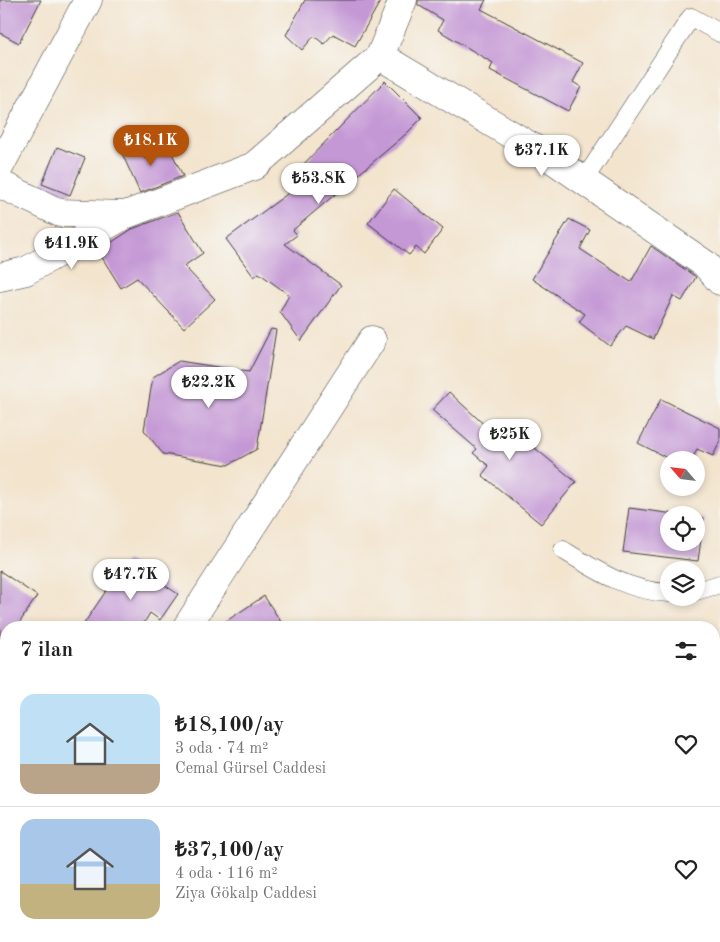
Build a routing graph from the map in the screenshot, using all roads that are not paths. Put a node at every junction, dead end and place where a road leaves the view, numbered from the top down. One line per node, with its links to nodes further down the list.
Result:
1 (88, 0): 5 (street)
2 (403, 0): 4 (street)
3 (720, 33): 6 (lane)
4 (380, 56): 6 (street); 8 (street)
5 (0, 166)
6 (584, 180): 10 (street)
7 (0, 184): 8 (street)
8 (125, 215): 9 (street)
9 (0, 277)
10 (720, 281)
11 (372, 340): 16 (street)
12 (563, 550): 15 (lane)
13 (720, 584): 14 (lane)
14 (705, 588)
15 (660, 592)
16 (191, 621)

